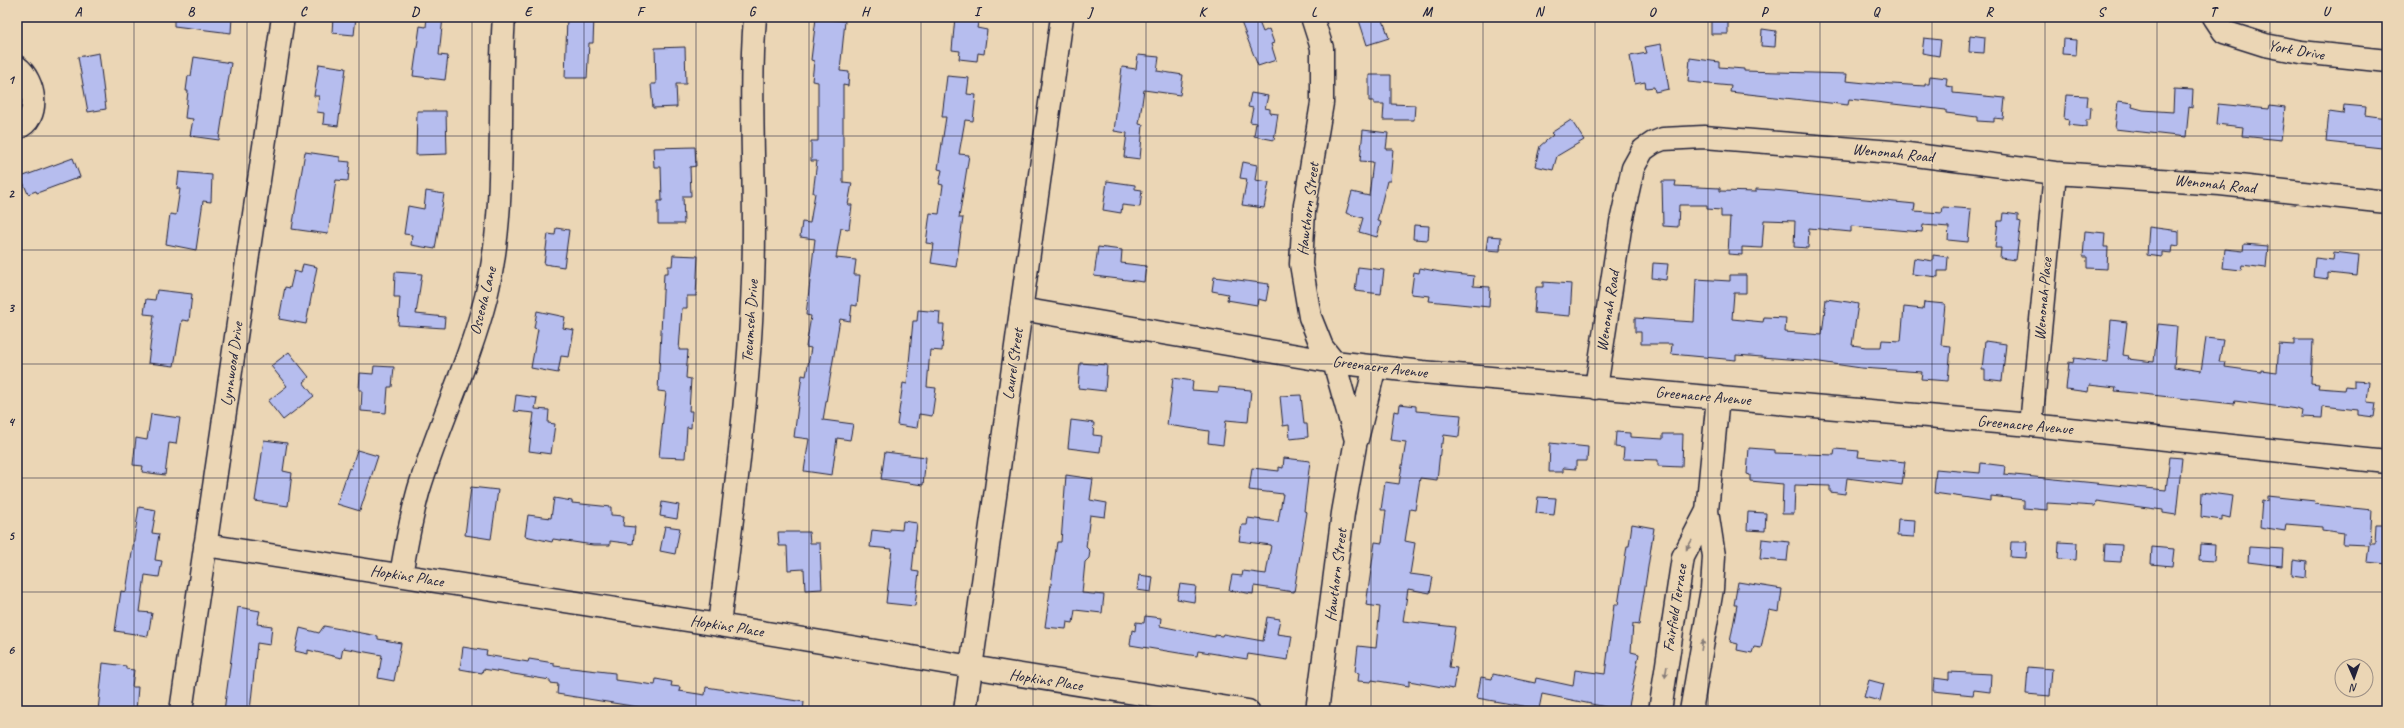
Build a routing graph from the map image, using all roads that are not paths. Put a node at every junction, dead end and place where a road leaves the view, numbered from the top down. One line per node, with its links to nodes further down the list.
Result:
1 (283, 17): 21 (street, Lynnwood Drive)
2 (504, 17): 22 (street, Osceola Lane)
3 (755, 17): 23 (street, Tecumseh Drive)
4 (1062, 17): 12 (street, Laurel Street)
5 (1312, 17): 13 (street, Hawthorn Street)
6 (2214, 17): 7 (street, York Drive)
7 (2387, 61)
8 (17, 67): 9 (street)
9 (17, 128)
10 (2055, 173): 11 (street, Wenonah Road); 15 (street, Wenonah Road); 17 (street, Wenonah Place)
11 (2387, 202)
12 (1021, 309): 13 (street, Greenacre Avenue); 24 (street, Laurel Street)
13 (1334, 362): 14 (street, Greenacre Avenue); 18 (street, Hawthorn Street)
14 (1375, 366): 15 (street, Greenacre Avenue); 18 (street, Hawthorn Street)
15 (1596, 388): 16 (street, Greenacre Avenue)
16 (1718, 397): 17 (street, Greenacre Avenue); 20 (street, Fairfield Terrace)
17 (2031, 425): 19 (street, Greenacre Avenue)
18 (1356, 440): 28 (street, Hawthorn Street)
19 (2387, 462)
20 (1707, 511): 29 (street, Fairfield Terrace, one-way to 29); 30 (street, Fairfield Terrace, one-way to 20)
21 (205, 545): 22 (street, Hopkins Place); 25 (street, Lynnwood Drive)
22 (401, 575): 23 (street, Hopkins Place)
23 (719, 624): 24 (street, Hopkins Place)
24 (971, 667): 26 (street, Laurel Street); 27 (street, Hopkins Place)
25 (181, 711)
26 (965, 711)
27 (1248, 711)
28 (1317, 711)
29 (1660, 711)
30 (1691, 711)

